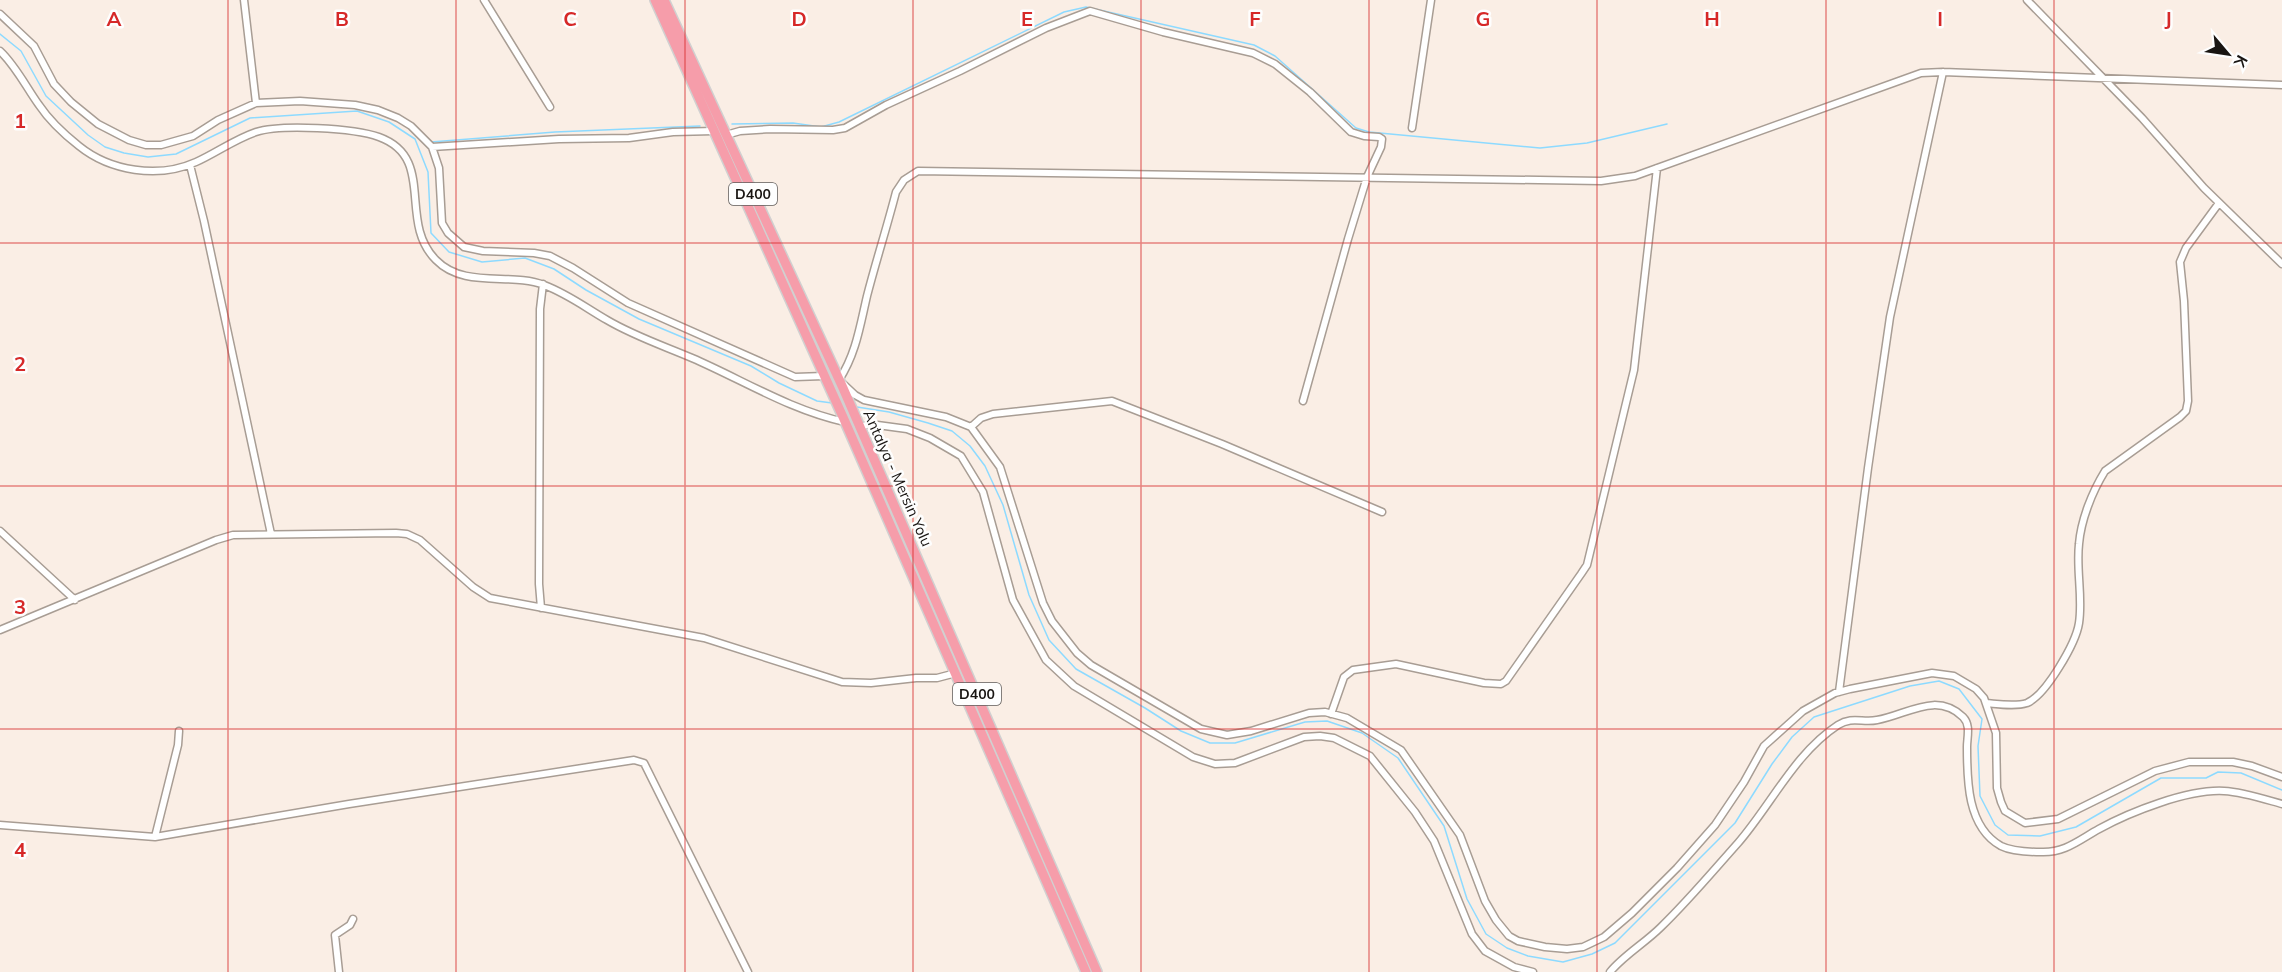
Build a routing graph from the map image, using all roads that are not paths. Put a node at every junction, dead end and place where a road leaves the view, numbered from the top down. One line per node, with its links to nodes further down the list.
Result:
1 (244, 0): 12 (street)
2 (484, 0): 13 (street)
3 (655, 0): 15 (highway, Antalya - Mersin Yolu / D400)
4 (664, 0): 16 (highway, Antalya - Mersin Yolu / D400)
5 (1431, 0): 14 (street)
6 (2027, 0): 10 (street)
7 (0, 14): 12 (street)
8 (0, 51): 18 (street)
9 (1943, 72): 10 (street); 19 (street); 37 (street)
10 (2102, 78): 11 (street); 21 (street)
11 (2282, 85)
12 (256, 103): 17 (street)
13 (550, 107)
14 (1412, 128)
15 (714, 131): 17 (street); 24 (highway, Antalya - Mersin Yolu / D400)
16 (726, 135): 20 (street); 25 (highway, Antalya - Mersin Yolu / D400)
17 (432, 147): 24 (street)
18 (190, 165): 23 (street); 32 (street)
19 (1657, 168): 20 (street); 39 (street)
20 (1367, 177): 25 (street); 26 (street)
21 (2219, 203): 22 (street); 38 (street)
22 (2282, 264)
23 (543, 284): 27 (street); 34 (street)
24 (824, 376): 27 (highway, Antalya - Mersin Yolu / D400)
25 (841, 384): 28 (street); 29 (highway, Antalya - Mersin Yolu / D400)
26 (1303, 401)
27 (844, 420): 36 (highway, Antalya - Mersin Yolu / D400)
28 (971, 427): 30 (street); 39 (street)
29 (860, 428): 49 (highway, Antalya - Mersin Yolu / D400); 50 (street)
30 (1382, 512)
31 (0, 531): 33 (street)
32 (271, 534): 33 (street); 34 (street)
33 (75, 600): 35 (street)
34 (541, 608): 36 (street)
35 (0, 630)
36 (956, 673): 48 (highway, Antalya - Mersin Yolu / D400)
37 (1839, 692): 38 (street); 39 (street)
38 (1986, 703): 41 (street)
39 (1331, 714)
40 (179, 731): 44 (street)
41 (2282, 777)
42 (2282, 804): 51 (street)
43 (0, 825): 44 (street)
44 (155, 837): 47 (street)
45 (353, 919): 46 (street)
46 (339, 972)
47 (748, 972)
48 (1086, 972)
49 (1097, 972)
50 (1533, 972)
51 (1610, 972)

